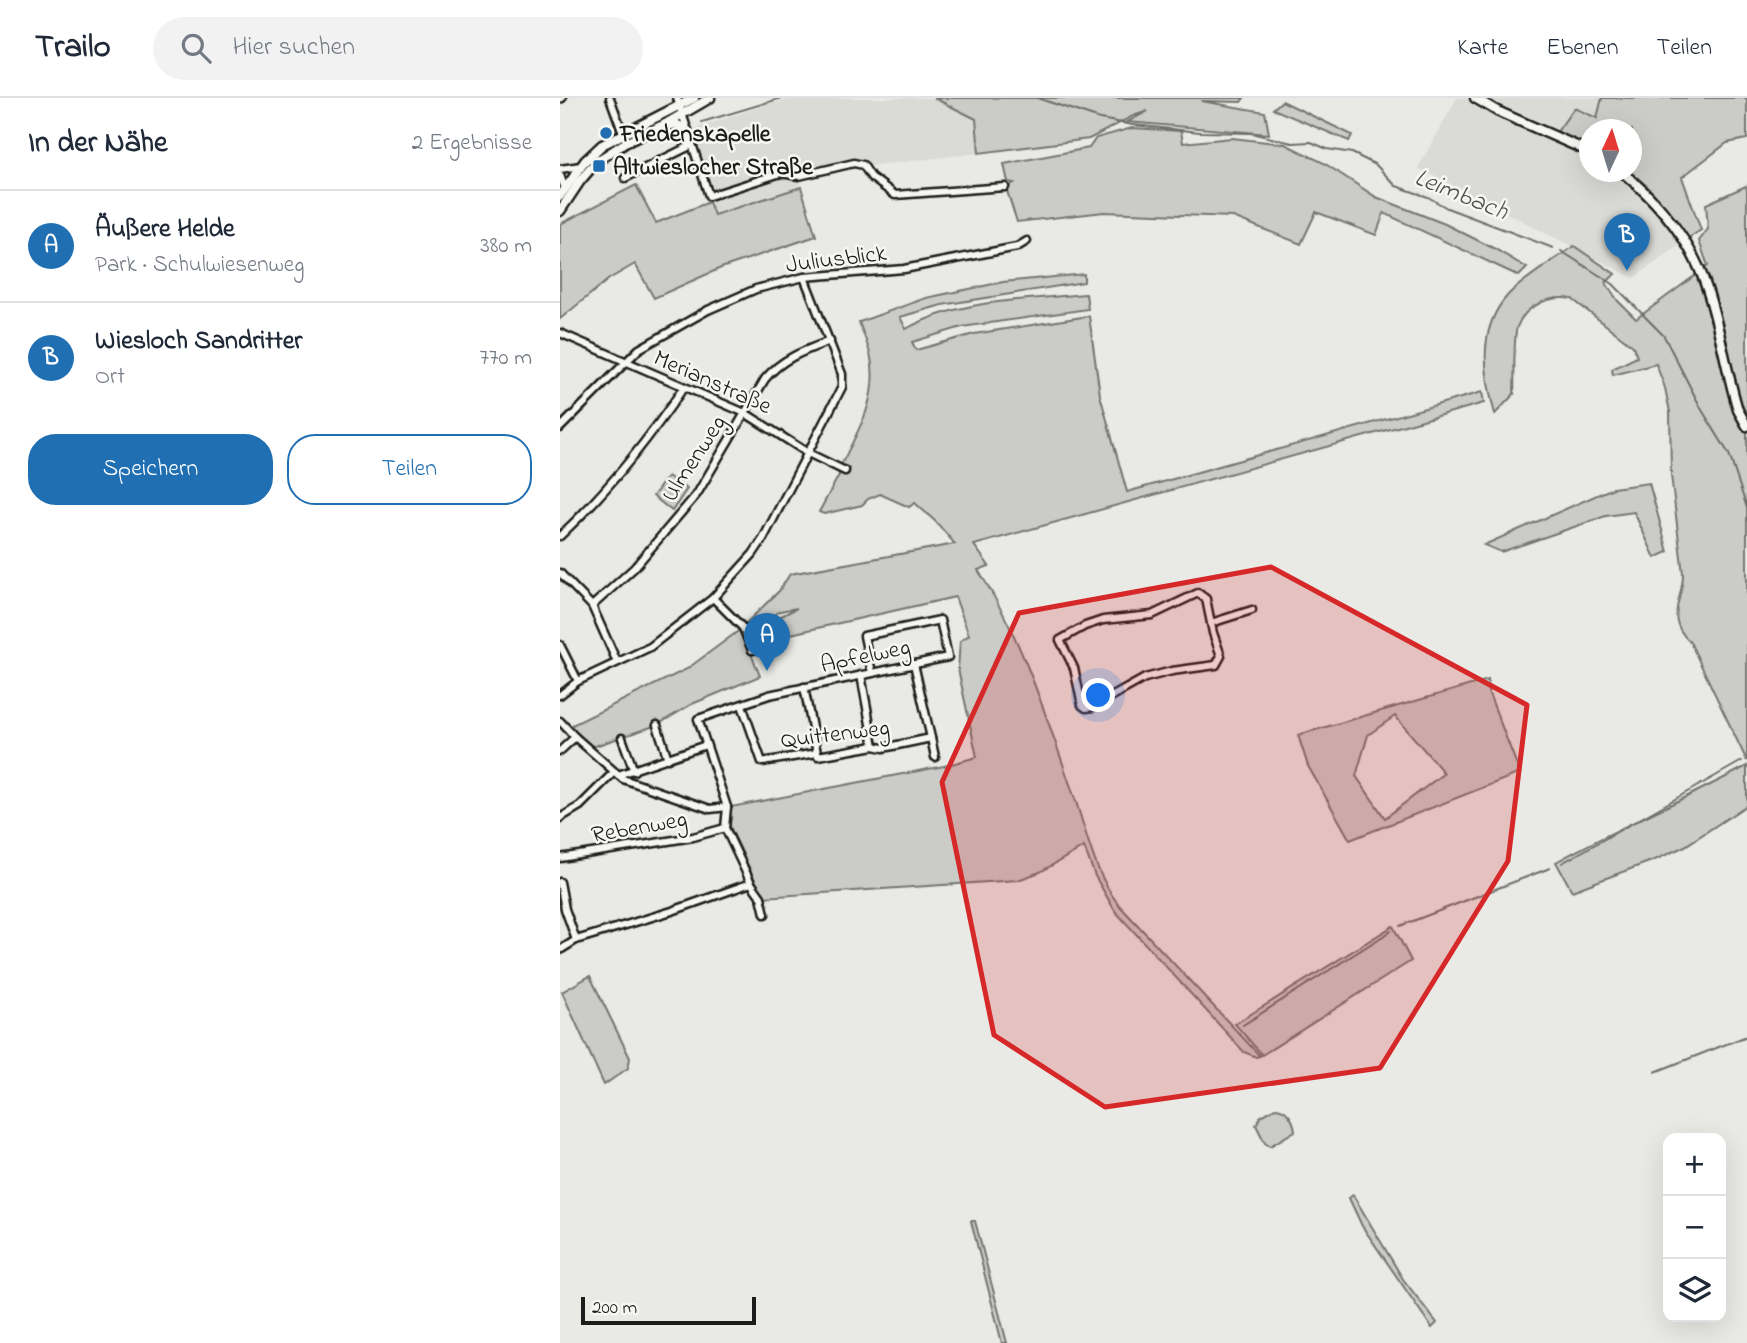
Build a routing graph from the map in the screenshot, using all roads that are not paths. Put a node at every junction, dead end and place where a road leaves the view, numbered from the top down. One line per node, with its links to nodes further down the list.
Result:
1 (610, 98): 6 (street)
2 (694, 98): 5 (main road)
3 (710, 98): 5 (main road)
4 (1475, 98): 10 (main road)
5 (679, 106): 7 (main road); 8 (street); 11 (main road)
6 (621, 128)
7 (654, 129): 8 (main road); 18 (main road)
8 (687, 130): 9 (street)
9 (692, 145): 14 (street); 16 (street)
10 (1579, 147)
11 (581, 166): 12 (street); 17 (main road)
12 (560, 169)
13 (560, 175): 17 (street)
14 (625, 178)
15 (1633, 182): 26 (main road)
16 (1005, 187)
17 (562, 193)
18 (560, 211)
19 (1027, 241): 20 (street, Juliusblick)
20 (804, 277): 22 (street); 23 (street, Juliusblick)
21 (560, 333): 23 (street, Merianstraße)
22 (830, 341): 25 (street, Ulmenweg); 28 (street)
23 (624, 363): 24 (street, Merianstraße); 27 (street, Juliusblick)
24 (684, 387): 25 (street, Merianstraße); 30 (street)
25 (745, 413): 28 (street, Merianstraße); 33 (street, Ulmenweg)
26 (1747, 426)
27 (560, 428)
28 (808, 453): 29 (street, Merianstraße); 32 (street)
29 (845, 471)
30 (560, 536)
31 (560, 573): 33 (street)
32 (713, 598): 37 (street); 38 (street)
33 (592, 606): 38 (street)
34 (1252, 610): 35 (street)
35 (1211, 623): 35 (street)
36 (560, 645): 42 (street)
37 (767, 647)
38 (617, 662): 42 (street)
39 (914, 664): 40 (street, Apfelweg); 40 (street, Apfelweg); 50 (street, Quittenweg)
40 (872, 673): 41 (street, Apfelweg)
41 (861, 675): 43 (street, Apfelweg); 52 (street)
42 (578, 681): 44 (street)
43 (804, 687): 45 (street, Apfelweg); 54 (street)
44 (560, 695)
45 (742, 705): 51 (street, Apfelweg); 54 (street, Quittenweg)
46 (560, 721): 48 (street)
47 (657, 725): 56 (street)
48 (575, 737): 53 (street); 58 (street)
49 (622, 738): 57 (street)
50 (931, 738): 52 (street, Quittenweg); 55 (street, Quittenweg)
51 (706, 746): 56 (street); 59 (street, Apfelweg)
52 (874, 746): 54 (street, Quittenweg)
53 (560, 751)
54 (817, 752)
55 (935, 758)
56 (668, 759): 57 (street)
57 (634, 771): 58 (street)
58 (616, 774): 59 (street); 60 (street)
59 (727, 807): 61 (street, Apfelweg)
60 (560, 818)
61 (724, 828): 62 (street, Rebenweg); 64 (street)
62 (560, 858)
63 (560, 882): 65 (street)
64 (751, 883): 66 (street); 67 (street)
65 (561, 893): 67 (street)
66 (765, 914)
67 (576, 940): 68 (street)
68 (560, 950)

